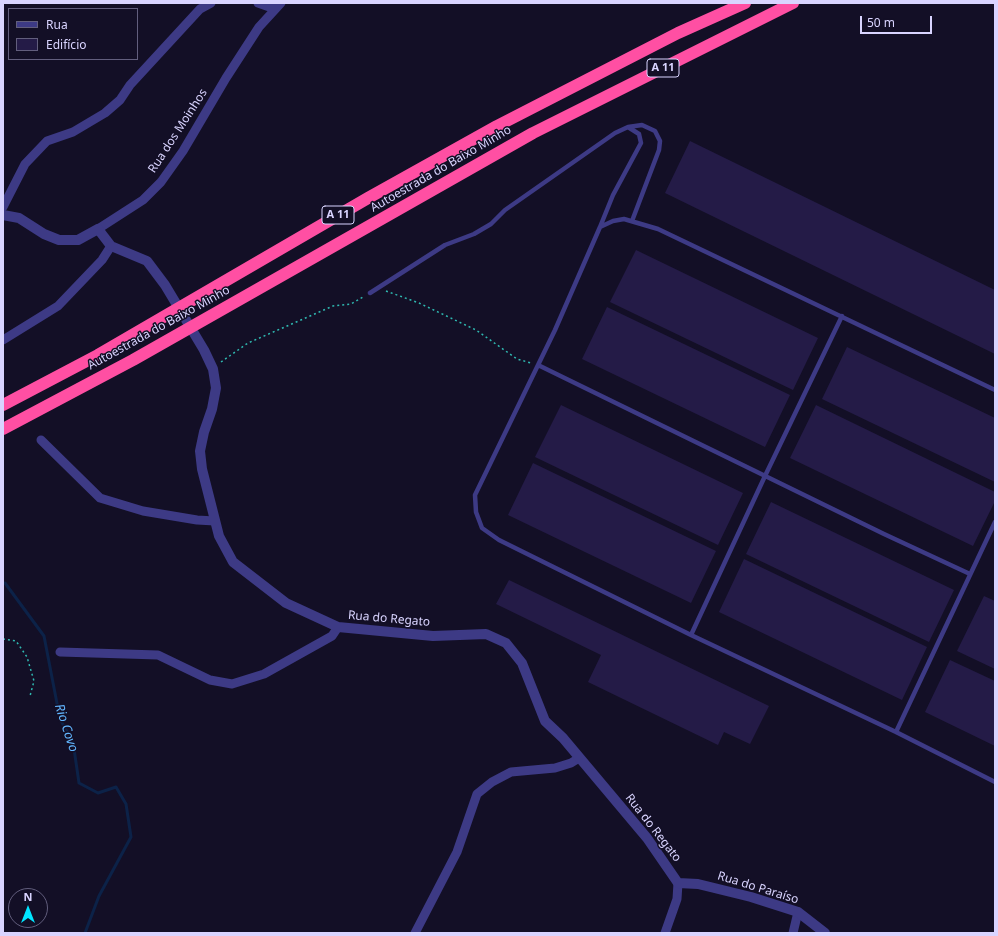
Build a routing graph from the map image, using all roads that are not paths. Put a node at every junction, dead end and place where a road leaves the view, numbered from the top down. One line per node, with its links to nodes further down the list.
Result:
1 (211, 3): 7 (street)
2 (258, 3): 5 (street)
3 (745, 3): 18 (highway, Autoestrada do Baixo Minho / A 11)
4 (793, 3): 19 (highway, Autoestrada do Baixo Minho / A 11)
5 (278, 6): 11 (street, Rua dos Moinhos)
6 (628, 127): 9 (lane); 10 (lane); 13 (lane)
7 (3, 207)
8 (3, 215): 11 (street, Rua dos Moinhos)
9 (632, 221): 10 (lane); 14 (lane)
10 (600, 227): 16 (lane)
11 (98, 229): 12 (street, Rua do Regato)
12 (111, 246): 15 (street); 22 (street, Rua do Regato)
13 (370, 293)
14 (842, 316): 17 (lane); 21 (lane)
15 (3, 340)
16 (538, 365): 21 (lane); 26 (lane)
17 (995, 390)
18 (3, 405)
19 (3, 429)
20 (42, 440): 22 (street)
21 (765, 476): 24 (lane); 26 (lane)
22 (215, 521): 25 (street, Rua do Regato)
23 (995, 522): 24 (lane)
24 (970, 574): 28 (lane)
25 (338, 627): 27 (street); 29 (street, Rua do Regato)
26 (691, 635): 28 (lane)
27 (60, 652)
28 (896, 732): 30 (lane)
29 (579, 758): 31 (street, Rua do Regato); 33 (street)
30 (995, 782)
31 (678, 883): 32 (street, Rua do Paraíso); 34 (street)
32 (798, 912): 35 (street); 36 (street, Rua do Paraíso)
33 (415, 933)
34 (664, 933)
35 (793, 933)
36 (825, 933)

